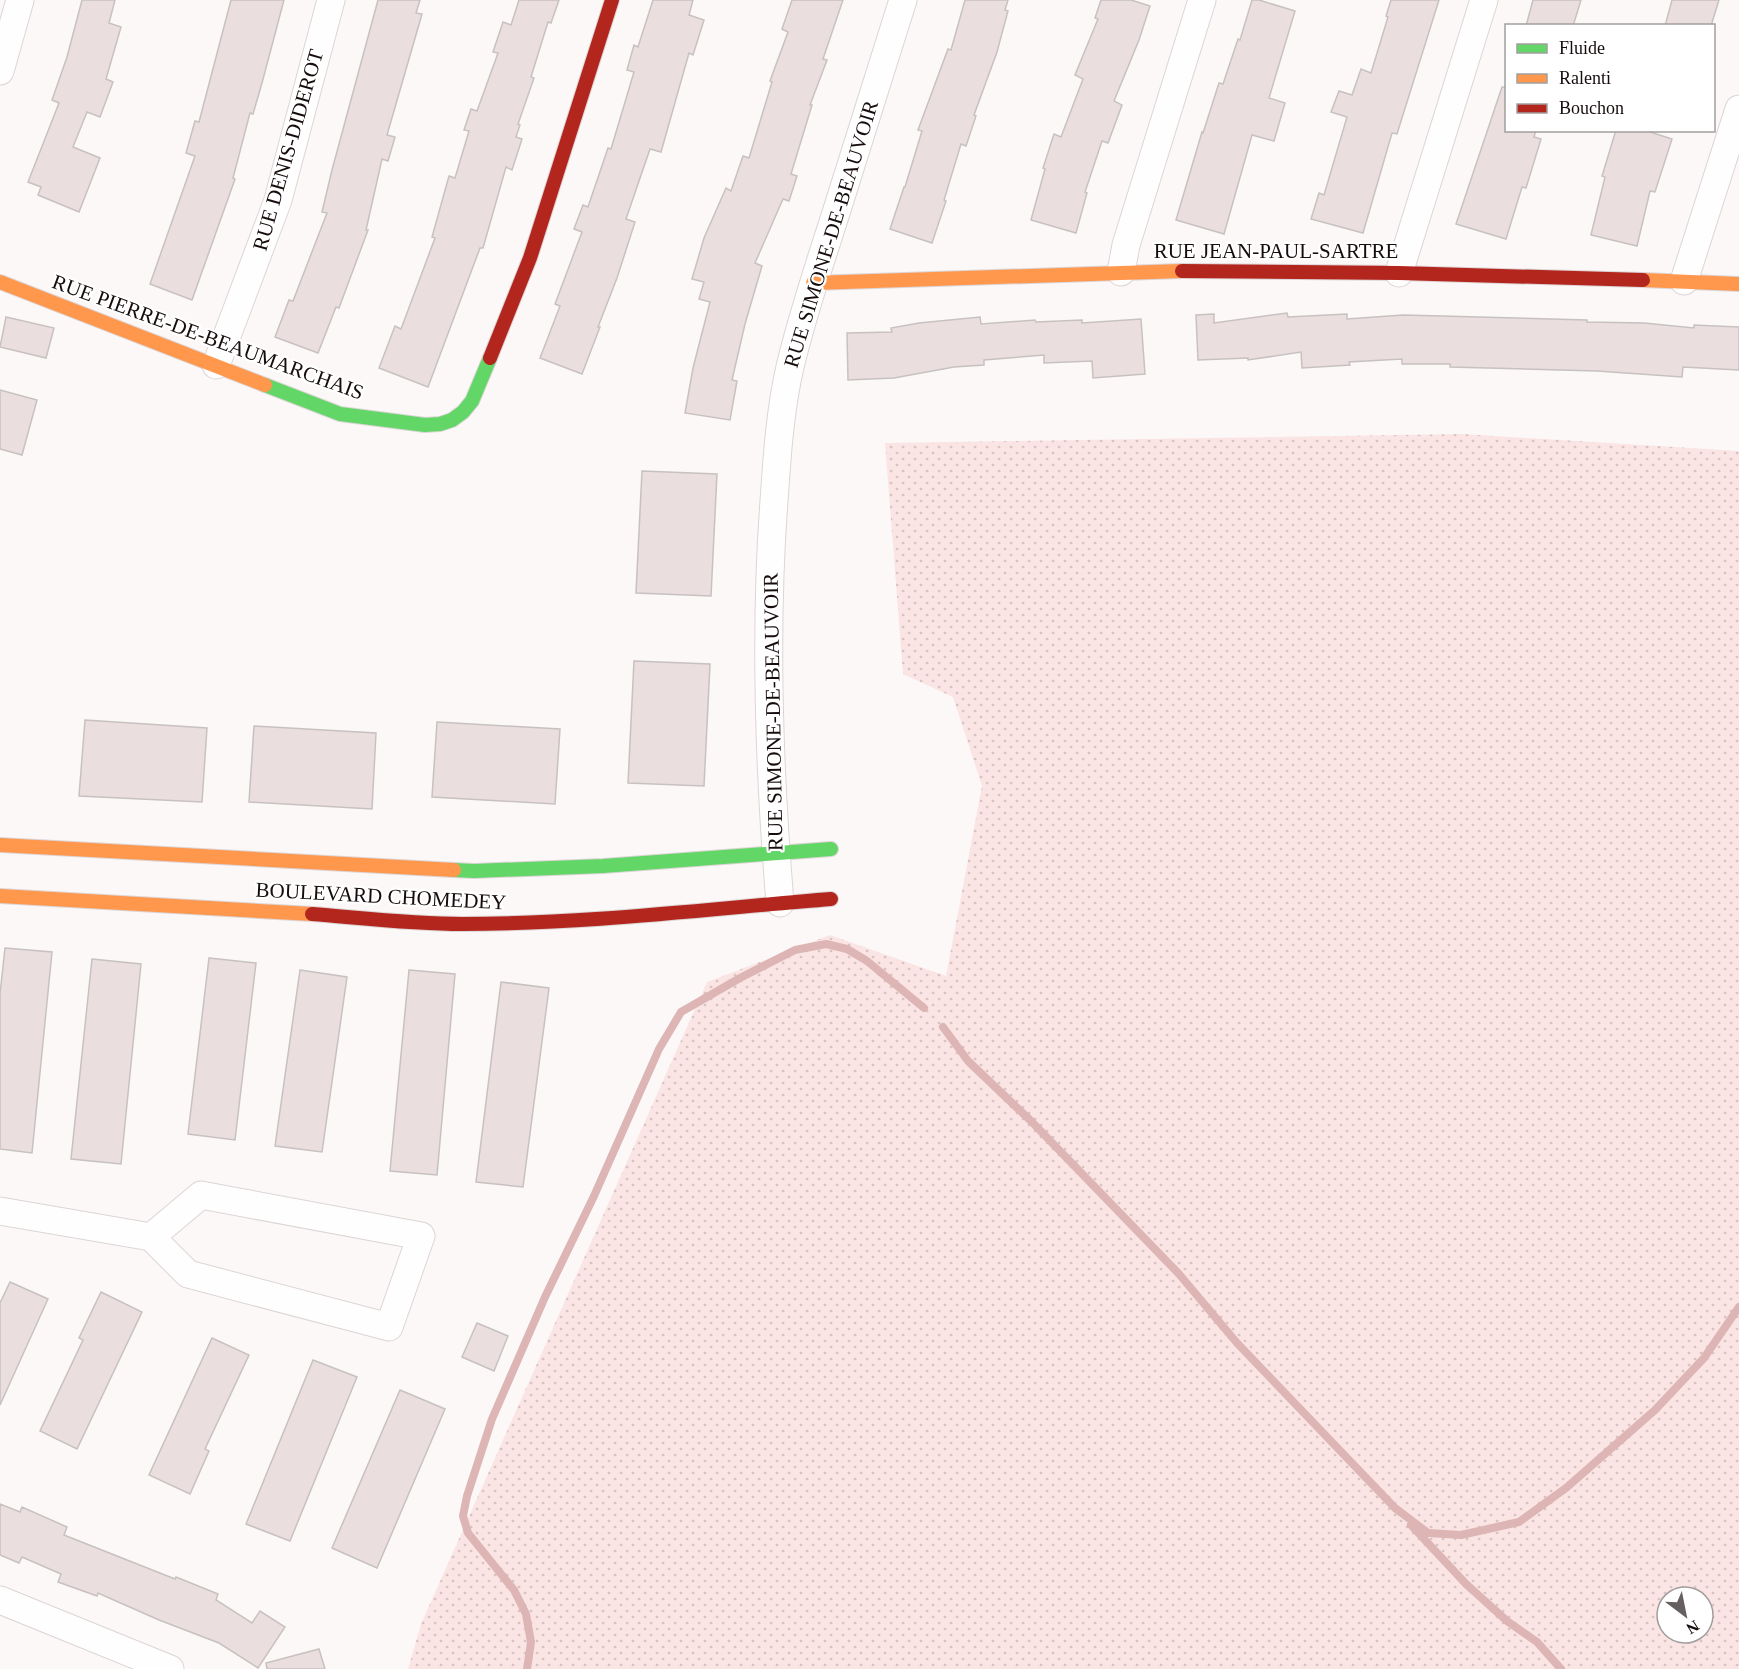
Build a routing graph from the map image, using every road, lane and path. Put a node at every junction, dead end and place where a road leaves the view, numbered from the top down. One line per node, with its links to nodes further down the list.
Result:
1 (20, 0): 7 (street)
2 (331, 0): 15 (street, RUE DENIS-DIDEROT)
3 (612, 0): 15 (street, RUE PIERRE-DE-BEAUMARCHAIS)
4 (903, 0): 13 (street, RUE SIMONE-DE-BEAUVOIR)
5 (1202, 0): 9 (street)
6 (1484, 0): 10 (street)
7 (0, 72)
8 (1739, 109): 11 (street)
9 (1121, 272): 10 (street, RUE JEAN-PAUL-SARTRE); 13 (street, RUE JEAN-PAUL-SARTRE)
10 (1399, 273): 11 (street, RUE JEAN-PAUL-SARTRE)
11 (1684, 280): 14 (street, RUE JEAN-PAUL-SARTRE)
12 (0, 282): 15 (street, RUE PIERRE-DE-BEAUMARCHAIS)
13 (813, 283): 18 (street, RUE SIMONE-DE-BEAUVOIR)
14 (1739, 284)
15 (216, 365)
16 (0, 845): 18 (street, BOULEVARD CHOMEDEY)
17 (831, 849): 18 (street, BOULEVARD CHOMEDEY)
18 (776, 853): 21 (street, RUE SIMONE-DE-BEAUVOIR)
19 (0, 896): 21 (street, BOULEVARD CHOMEDEY)
20 (831, 899): 21 (street, BOULEVARD CHOMEDEY)
21 (780, 903)
22 (0, 1211): 23 (street)
23 (151, 1237): 23 (street)
24 (0, 1600): 25 (street)
25 (170, 1669)

